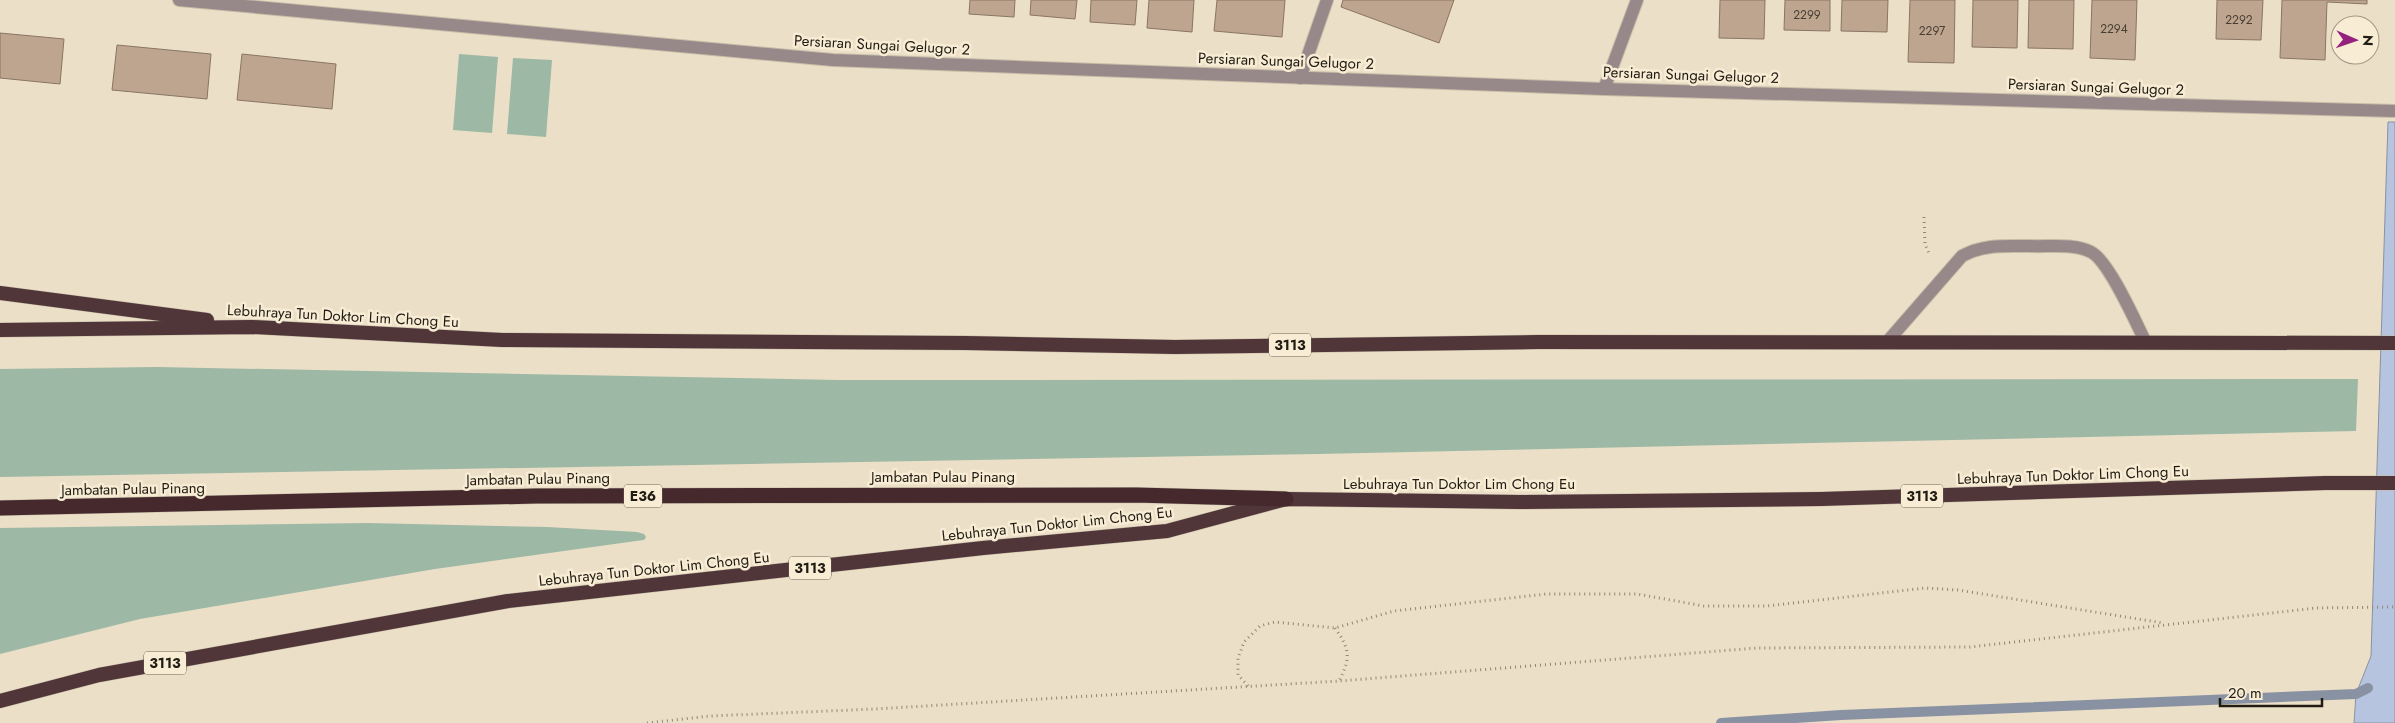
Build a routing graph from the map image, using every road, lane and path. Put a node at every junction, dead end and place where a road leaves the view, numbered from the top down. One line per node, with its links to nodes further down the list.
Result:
1 (178, 0): 4 (street, Persiaran Sungai Gelugor 2)
2 (1327, 0): 4 (street)
3 (1637, 0): 5 (street)
4 (1300, 78): 5 (street, Persiaran Sungai Gelugor 2)
5 (1604, 89): 6 (street, Persiaran Sungai Gelugor 2)
6 (2395, 111)
7 (1924, 217): 8 (path)
8 (1941, 280): 12 (street); 13 (street)
9 (0, 293): 10 (highway)
10 (252, 327): 11 (highway, Lebuhraya Tun Doktor Lim Chong Eu / 3113); 12 (highway, Lebuhraya Tun Doktor Lim Chong Eu / 3113)
11 (0, 330)
12 (1886, 342): 13 (highway, Lebuhraya Tun Doktor Lim Chong Eu / 3113)
13 (2146, 343): 14 (highway, Lebuhraya Tun Doktor Lim Chong Eu / 3113)
14 (2395, 343)
15 (2395, 483): 16 (highway, Lebuhraya Tun Doktor Lim Chong Eu / 3113)
16 (1286, 499): 17 (highway, Jambatan Pulau Pinang / E36); 23 (highway, Lebuhraya Tun Doktor Lim Chong Eu / 3113)
17 (0, 508)
18 (2395, 607): 19 (path)
19 (2168, 624): 20 (path); 21 (path)
20 (1335, 628): 21 (path); 22 (path)
21 (1339, 681): 22 (path)
22 (1249, 686): 24 (path)
23 (0, 701)
24 (647, 723)

